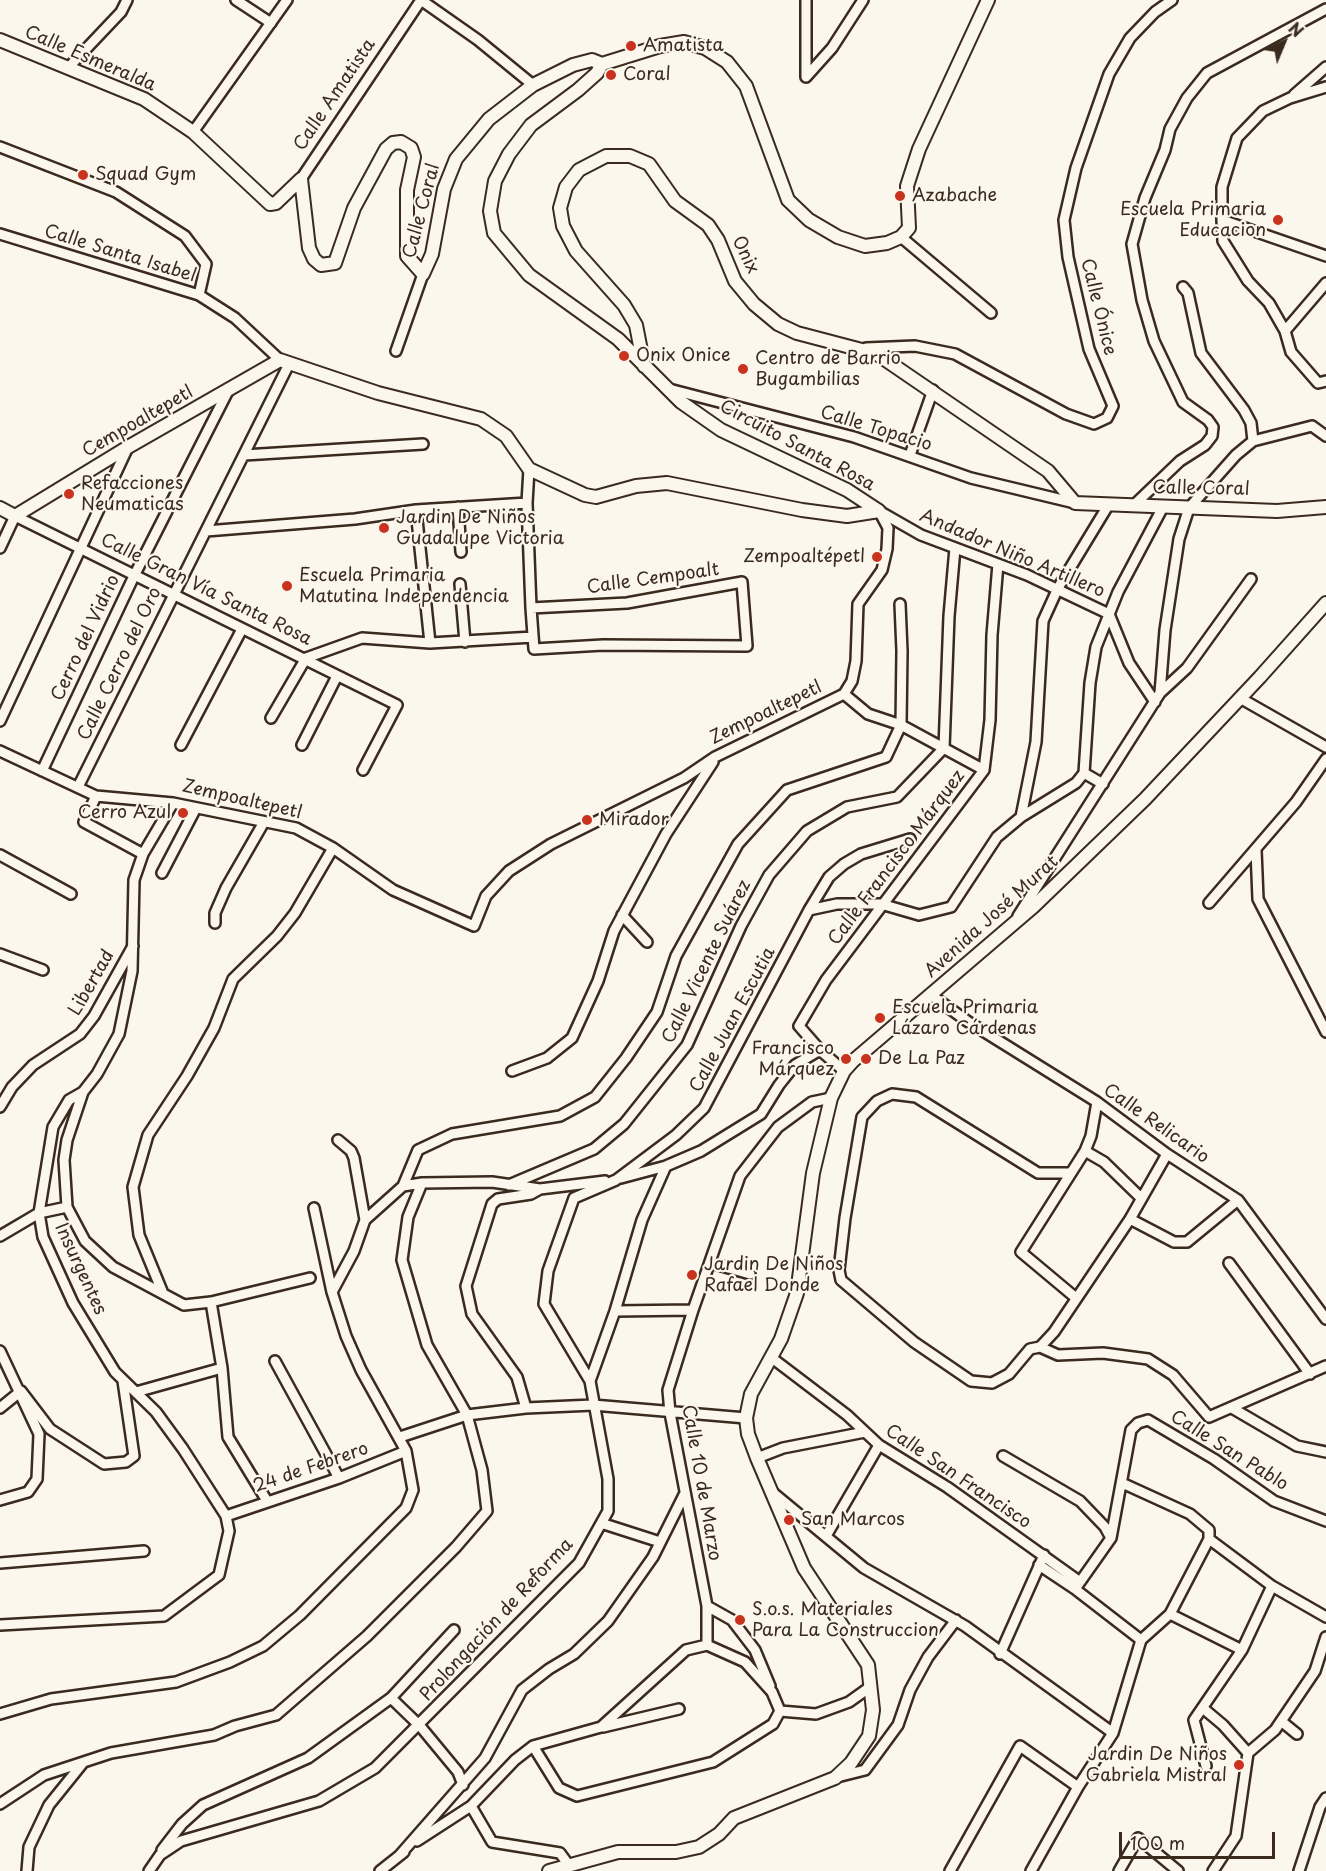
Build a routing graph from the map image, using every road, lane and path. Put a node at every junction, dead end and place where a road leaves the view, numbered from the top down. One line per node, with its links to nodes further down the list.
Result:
1 (127, 0): 14 (street)
2 (236, 0): 10 (street)
3 (287, 0): 10 (street)
4 (421, 0): 15 (street); 20 (street, Calle Amatista)
5 (806, 0): 6 (street)
6 (863, 0)
7 (988, 0): 23 (street)
8 (1172, 0): 32 (street, Calle Ónice)
9 (1326, 9): 50 (street)
10 (271, 23): 18 (street)
11 (0, 40): 14 (street, Calle Esmeralda)
12 (602, 64): 15 (street, Calle Coral); 23 (street); 35 (street, Circuito Santa Rosa)
13 (1326, 67): 17 (street)
14 (69, 68): 18 (street, Calle Esmeralda)
15 (533, 86): 26 (street, Calle Coral)
16 (1326, 87): 17 (street)
17 (1290, 98): 22 (street)
18 (193, 132): 21 (street, Calle Esmeralda)
19 (0, 147): 29 (street)
20 (301, 179): 21 (street, Calle Amatista); 26 (street, Calle Coral)
21 (273, 204)
22 (1222, 220): 25 (street); 31 (street)
23 (905, 232): 30 (street)
24 (0, 234): 29 (street, Calle Santa Isabel)
25 (1326, 256)
26 (423, 274): 33 (street)
27 (1326, 283): 31 (street)
28 (1183, 287): 41 (street)
29 (199, 295): 34 (street, Calle Santa Isabel)
30 (991, 313)
31 (1284, 331): 36 (street)
32 (859, 348): 35 (street, Onix); 38 (street, Onix)
33 (396, 351)
34 (284, 362): 39 (street, Cempoaltepetl); 44 (street, Calle Cerro del Oro); 46 (street)
35 (644, 367): 37 (street, Circuito Santa Rosa)
36 (1326, 381)
37 (667, 388): 45 (street, Calle Topacio); 57 (street, Circuito Santa Rosa)
38 (933, 390): 45 (street); 48 (street, Onix)
39 (228, 392): 43 (street, Cempoaltepetl); 65 (street, Cerro del Vidrio)
40 (1326, 436): 41 (street)
41 (1253, 441): 55 (street)
42 (423, 444): 44 (street)
43 (128, 447): 58 (street, Cempoaltepetl); 62 (street)
44 (244, 455): 59 (street, Calle Cerro del Oro)
45 (910, 455): 48 (street, Calle Topacio)
46 (529, 469): 47 (street); 57 (street)
47 (527, 503): 51 (street); 72 (street)
48 (1075, 503): 49 (street, Calle Coral)
49 (1109, 504): 50 (street, Calle Coral); 68 (street)
50 (1133, 506): 52 (street, Calle Coral)
51 (458, 507): 56 (street); 63 (street)
52 (1163, 507): 55 (street, Calle Coral); 73 (street)
53 (1326, 507): 55 (street, Calle Coral)
54 (0, 508): 58 (street, Calle Gran Vía Santa Rosa)
55 (1189, 508): 81 (street)
56 (416, 510): 59 (street); 77 (street)
57 (879, 511): 61 (street, Andador Niño Artillero); 80 (street, Zempoaltepetl)
58 (15, 516): 60 (street); 62 (street, Calle Gran Vía Santa Rosa)
59 (206, 531): 69 (street, Calle Cerro del Oro)
60 (0, 548)
61 (955, 548): 64 (street, Andador Niño Artillero); 89 (street)
62 (81, 550): 65 (street, Calle Gran Vía Santa Rosa); 84 (street)
63 (461, 552)
64 (998, 564): 68 (street, Andador Niño Artillero); 94 (street, Calle Francisco Márquez)
65 (134, 576): 69 (street, Calle Gran Vía Santa Rosa); 95 (street, Cerro del Vidrio)
66 (1251, 579): 81 (street)
67 (460, 584): 76 (street)
68 (1058, 588): 73 (street, Andador Niño Artillero); 102 (street)
69 (172, 594): 74 (street, Calle Gran Vía Santa Rosa); 98 (street, Calle Cerro del Oro)
70 (1326, 603): 82 (street, Avenida José Murat)
71 (900, 604): 85 (street)
72 (531, 608): 75 (street); 75 (street, Calle Cempoalt)
73 (1109, 614): 81 (street, Andador Niño Artillero); 96 (street)
74 (242, 629): 78 (street, Calle Gran Vía Santa Rosa); 86 (street)
75 (533, 638): 76 (street)
76 (465, 642): 77 (street)
77 (430, 643): 78 (street)
78 (306, 658): 79 (street, Calle Gran Vía Santa Rosa); 83 (street)
79 (337, 676): 87 (street); 93 (street, Calle Gran Vía Santa Rosa)
80 (844, 694): 85 (street); 91 (street, Zempoaltepetl)
81 (1158, 698): 97 (street)
82 (1240, 698): 88 (street); 116 (street, Avenida José Murat)
83 (271, 718)
84 (0, 721)
85 (901, 724): 89 (street); 140 (street)
86 (181, 745)
87 (302, 745)
88 (1326, 747)
89 (944, 748): 94 (street); 139 (street, Calle Vicente Suárez)
90 (0, 751): 95 (street, Zempoaltepetl)
91 (715, 757): 105 (street, Zempoaltepetl); 114 (street)
92 (1326, 759): 106 (street)
93 (363, 770)
94 (984, 770): 112 (street, Calle Francisco Márquez)
95 (42, 771): 98 (street, Zempoaltepetl)
96 (1084, 774): 97 (street); 102 (street)
97 (1103, 784): 116 (street)
98 (78, 787): 99 (street, Zempoaltepetl)
99 (96, 796): 100 (street, Zempoaltepetl); 107 (street)
100 (173, 803): 101 (street, Zempoaltepetl); 107 (street, Insurgentes)
101 (196, 808): 103 (street, Zempoaltepetl); 109 (street)
102 (1021, 817): 112 (street)
103 (264, 822): 105 (street, Zempoaltepetl); 115 (street)
104 (910, 840): 113 (street, Calle Juan Escutia)
105 (333, 848): 154 (street)
106 (1256, 850): 111 (street); 122 (street)
107 (143, 854): 118 (street, Insurgentes)
108 (0, 855): 110 (street)
109 (162, 873)
110 (71, 894)
111 (1209, 903)
112 (881, 904): 113 (street); 123 (street, Calle Francisco Márquez)
113 (809, 910): 137 (street, Calle Juan Escutia)
114 (622, 915): 117 (street); 124 (street)
115 (215, 923)
116 (1013, 924): 121 (street, Avenida José Murat)
117 (647, 942)
118 (133, 946): 126 (street, Insurgentes); 129 (street, Libertad)
119 (0, 954): 120 (street)
120 (43, 970)
121 (931, 995): 125 (street, Avenida José Murat); 128 (street, Calle Relicario)
122 (1326, 1032)
123 (820, 1050): 125 (street, Calle Francisco Márquez); 130 (street)
124 (512, 1071)
125 (844, 1071): 127 (street, Avenida José Murat)
126 (83, 1092): 144 (street); 146 (street, Insurgentes)
127 (831, 1098): 131 (street, Calle 10 de Marzo); 163 (street, Avenida José Murat)
128 (1097, 1102): 133 (street); 134 (street, Calle Relicario)
129 (0, 1107)
130 (761, 1114): 131 (street); 135 (street)
131 (778, 1127): 150 (street, Calle 10 de Marzo)
132 (338, 1140): 148 (street)
133 (1084, 1151): 136 (street); 142 (street)
134 (1167, 1154): 142 (street); 143 (street, Calle Relicario)
135 (666, 1166): 137 (street); 159 (street, Prolongación de Reforma)
136 (1068, 1173): 156 (street); 161 (street)
137 (616, 1180): 141 (street); 169 (street)
138 (422, 1183): 139 (street); 140 (street); 177 (street)
139 (508, 1185): 141 (street)
140 (403, 1186): 148 (street)
141 (540, 1189): 174 (street)
142 (1140, 1198): 147 (street)
143 (1238, 1200): 147 (street); 160 (street, Calle Relicario)
144 (67, 1207): 146 (street); 154 (street)
145 (314, 1208): 155 (street)
146 (39, 1213): 149 (street); 168 (street, Insurgentes)
147 (1130, 1219): 156 (street)
148 (364, 1220): 155 (street)
149 (0, 1236)
150 (711, 1263): 152 (street); 158 (street, Calle 10 de Marzo)
151 (1229, 1263): 167 (street)
152 (750, 1274)
153 (310, 1278): 157 (street)
154 (162, 1291): 157 (street)
155 (332, 1292): 180 (street)
156 (1076, 1298): 161 (street)
157 (211, 1302): 166 (street)
158 (693, 1310): 159 (street); 176 (street, Calle 10 de Marzo)
159 (615, 1311): 169 (street, Prolongación de Reforma)
160 (1326, 1319)
161 (1040, 1347): 175 (street)
162 (0, 1351): 170 (street)
163 (772, 1358): 178 (street, Avenida José Murat); 179 (street, Calle San Francisco)
164 (275, 1361): 186 (street)
165 (1326, 1366): 167 (street)
166 (222, 1368): 171 (street); 191 (street)
167 (1310, 1374): 175 (street)
168 (123, 1381): 170 (street); 171 (street, Insurgentes)
169 (590, 1381): 172 (street, Prolongación de Reforma)
170 (21, 1391): 173 (street); 190 (street)
171 (136, 1392): 192 (street, Insurgentes)
172 (593, 1405): 174 (street); 176 (street); 194 (street, Prolongación de Reforma)
173 (0, 1408)
174 (526, 1408): 177 (street)
175 (1232, 1408): 183 (street)
176 (670, 1413): 178 (street); 189 (street, Calle 10 de Marzo)
177 (467, 1415): 180 (street); 230 (street)
178 (746, 1418): 185 (street, Avenida José Murat)
179 (865, 1432): 181 (street, Calle San Francisco); 185 (street)
180 (400, 1437): 182 (street)
181 (879, 1445): 195 (street); 200 (street, Calle San Francisco)
182 (406, 1450): 186 (street, 24 de Febrero); 222 (street)
183 (1326, 1452)
184 (1003, 1456): 196 (street)
185 (757, 1458): 188 (street, Avenida José Murat)
186 (339, 1478): 191 (street, 24 de Febrero)
187 (1122, 1483): 193 (street, Calle San Pablo); 196 (street); 197 (street)
188 (770, 1491): 195 (street); 216 (street, Avenida José Murat)
189 (684, 1495): 198 (street); 205 (street, Calle 10 de Marzo)
190 (0, 1500)
191 (267, 1501): 192 (street, 24 de Febrero)
192 (227, 1519): 209 (street)
193 (1326, 1521)
194 (604, 1524): 198 (street); 224 (street, Prolongación de Reforma)
195 (826, 1536): 208 (street)
196 (1111, 1538): 203 (street)
197 (1209, 1539): 204 (street); 206 (street)
198 (660, 1542): 233 (street)
199 (144, 1551): 201 (street)
200 (1044, 1555): 202 (street); 203 (street, Calle San Francisco)
201 (0, 1563)
202 (1040, 1565): 203 (street); 215 (street)
203 (1078, 1586): 212 (street)
204 (1272, 1586): 207 (street); 214 (street)
205 (706, 1606): 213 (street, Calle 10 de Marzo); 217 (street)
206 (1170, 1614): 212 (street); 214 (street)
207 (1326, 1617)
208 (956, 1620): 215 (street); 232 (street)
209 (0, 1625)
210 (454, 1630): 218 (street, Prolongación de Reforma)
211 (1326, 1637): 223 (street)
212 (1141, 1640): 226 (street)
213 (707, 1645): 217 (street); 225 (street)
214 (1242, 1650): 220 (street)
215 (1000, 1654): 226 (street)
216 (870, 1687): 221 (street); 232 (street, Avenida José Murat)
217 (772, 1692): 221 (street)
218 (391, 1698): 224 (street); 238 (street, Prolongación de Reforma)
219 (679, 1709): 225 (street)
220 (1204, 1709): 229 (street); 231 (street)
221 (780, 1711): 228 (street)
222 (0, 1713)
223 (1281, 1721): 227 (street); 229 (street)
224 (420, 1726): 233 (street); 238 (street, Prolongación de Reforma)
225 (601, 1727): 228 (street)
226 (1113, 1733): 234 (street)
227 (1297, 1734)
228 (533, 1746): 237 (street)
229 (1248, 1753): 249 (street)
230 (83, 1763): 236 (street); 241 (street)
231 (1206, 1766)
232 (835, 1778): 240 (street, Avenida José Murat)
233 (463, 1785): 239 (street)
234 (1078, 1787): 245 (street); 246 (street)
235 (1326, 1798): 250 (street)
236 (0, 1804)
237 (471, 1806): 239 (street); 240 (street)
238 (160, 1855): 242 (street, Prolongación de Reforma)
239 (399, 1856): 243 (street)
240 (568, 1864): 244 (street, Avenida José Murat)
241 (27, 1871)
242 (149, 1871)
243 (380, 1871)
244 (549, 1871)
245 (950, 1871)
246 (1031, 1871)
247 (1119, 1871): 248 (street)
248 (1178, 1871)
249 (1213, 1871)
250 (1299, 1871)

